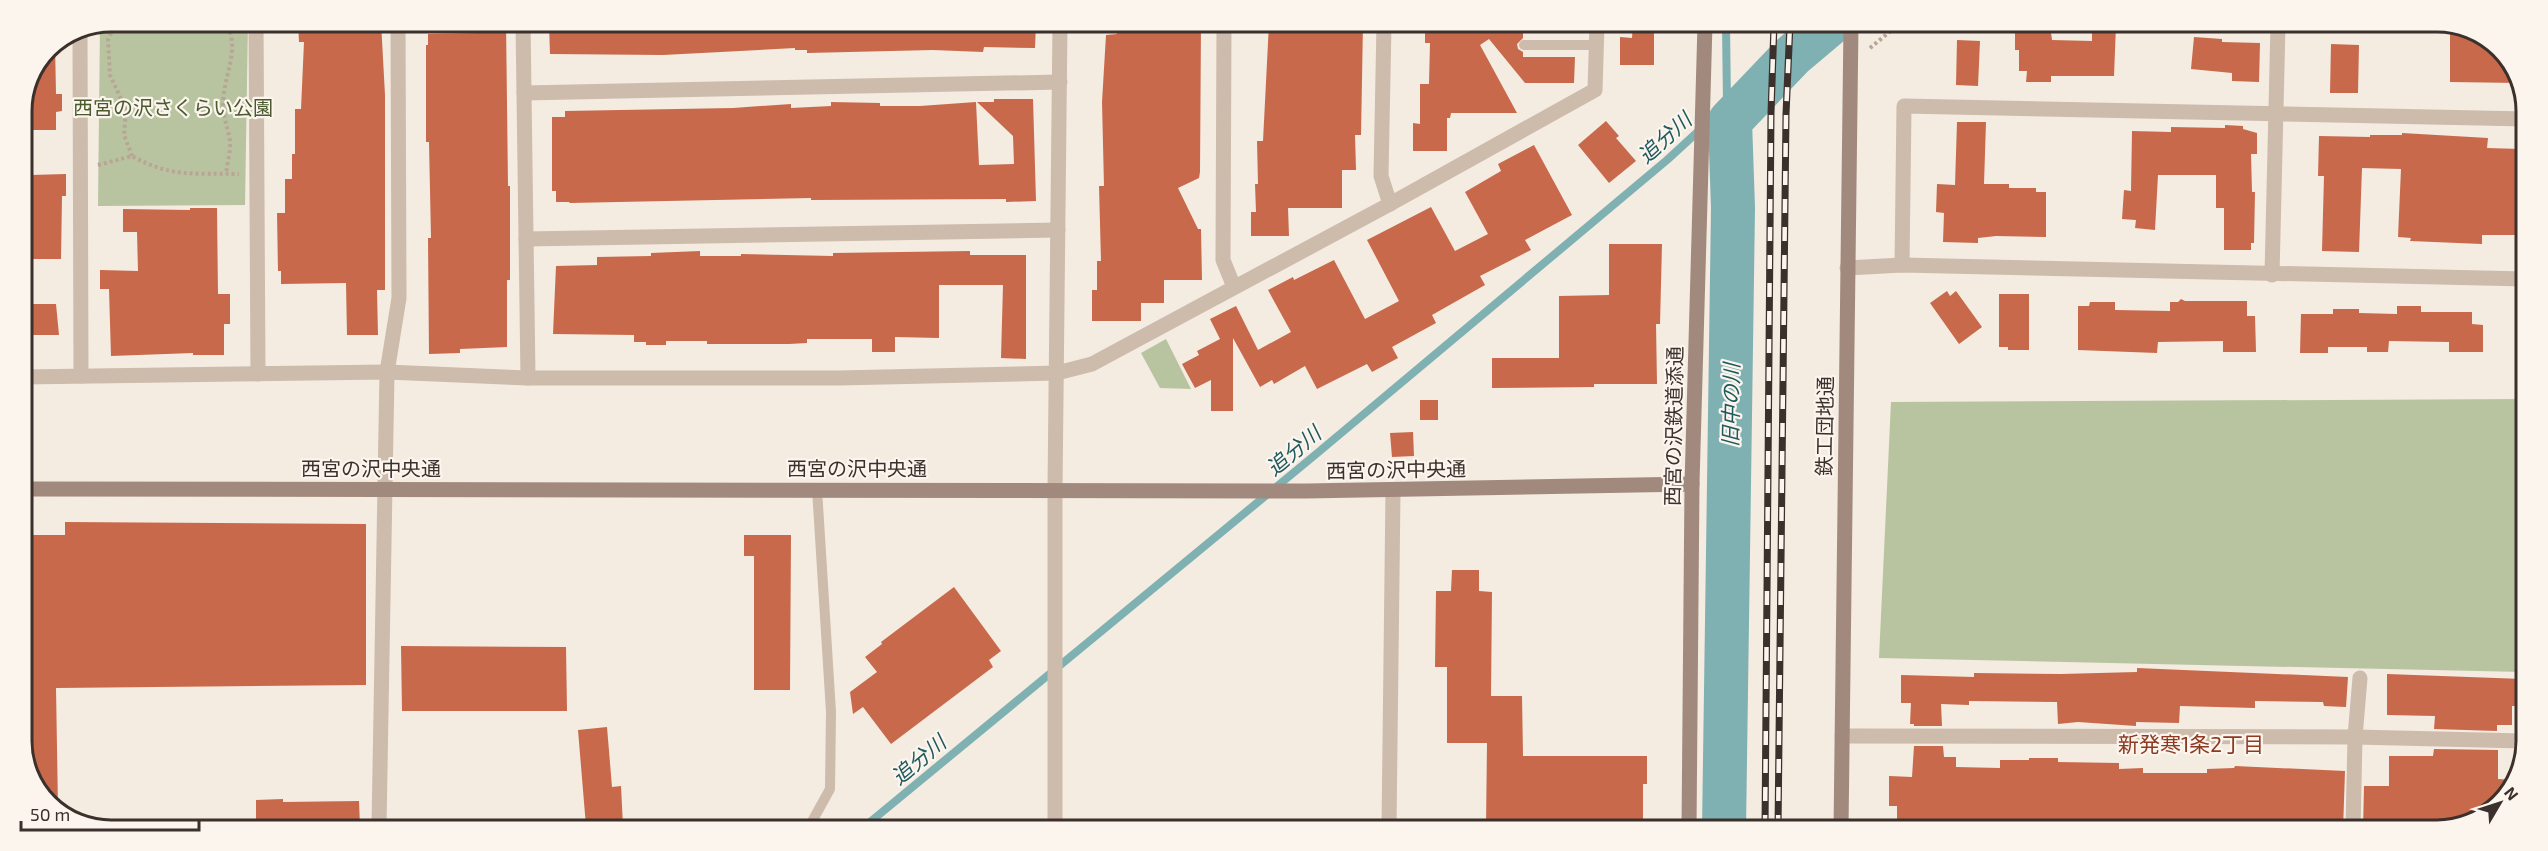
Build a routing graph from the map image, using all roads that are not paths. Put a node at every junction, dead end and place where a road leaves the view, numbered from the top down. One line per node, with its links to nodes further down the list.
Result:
1 (256, 31): 28 (street)
2 (398, 31): 26 (street)
3 (523, 31): 15 (street)
4 (1060, 31): 14 (street)
5 (1224, 31): 25 (street)
6 (1384, 31): 18 (street)
7 (1597, 31): 13 (street)
8 (1705, 31): 32 (street, 西宮の沢鉄道添通)
9 (1851, 31): 22 (street, 鉄工団地通)
10 (2278, 31): 16 (street)
11 (80, 37): 29 (street)
12 (1524, 45): 13 (lane)
13 (1596, 45): 18 (street)
14 (1060, 82): 15 (street); 19 (street)
15 (524, 93): 20 (street)
16 (2276, 116): 17 (street); 21 (street); 23 (street)
17 (2516, 119)
18 (1390, 204): 25 (street)
19 (1058, 230): 20 (street); 27 (street)
20 (526, 239): 31 (street)
21 (1902, 265): 22 (street); 23 (street)
22 (1846, 268): 39 (street, 鉄工団地通)
23 (2272, 275): 24 (street)
24 (2516, 279)
25 (1234, 288): 27 (street)
26 (387, 372): 28 (street); 31 (street); 34 (street)
27 (1057, 373): 31 (street); 36 (street)
28 (258, 374): 29 (street)
29 (81, 376): 30 (street)
30 (31, 377)
31 (528, 378)
32 (1692, 484): 37 (street, 西宮の沢中央通); 46 (street, 西宮の沢鉄道添通)
33 (32, 489): 34 (street, 西宮の沢中央通)
34 (384, 489): 35 (street, 西宮の沢中央通); 42 (street)
35 (817, 489): 36 (street, 西宮の沢中央通); 43 (lane)
36 (1055, 489): 37 (street, 西宮の沢中央通); 44 (street)
37 (1393, 489): 45 (street)
38 (2360, 678): 40 (street)
39 (1842, 735): 40 (street); 47 (street, 鉄工団地通)
40 (2355, 737): 41 (street); 48 (street)
41 (2516, 741)
42 (379, 820)
43 (813, 820)
44 (1055, 820)
45 (1385, 820)
46 (1689, 820)
47 (1841, 820)
48 (2354, 820)

